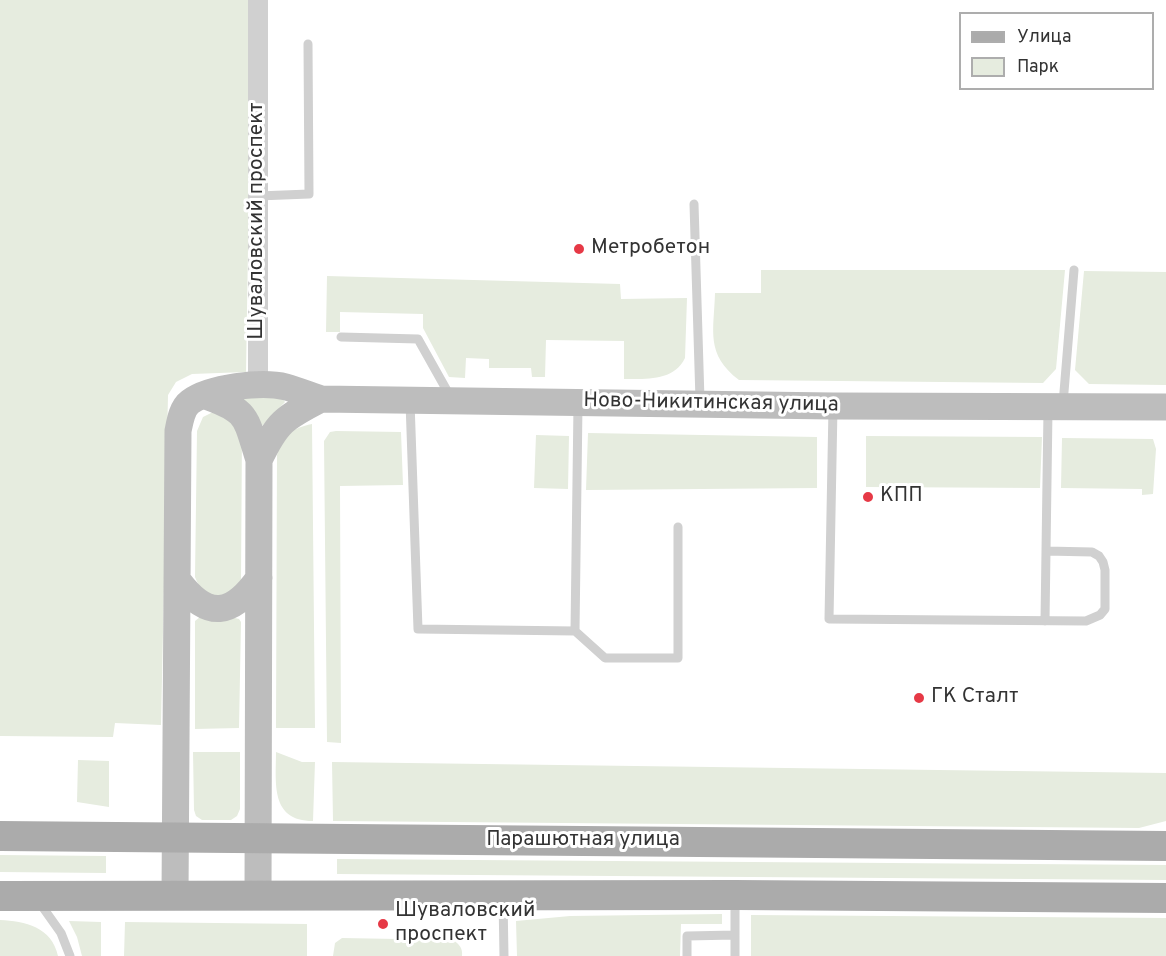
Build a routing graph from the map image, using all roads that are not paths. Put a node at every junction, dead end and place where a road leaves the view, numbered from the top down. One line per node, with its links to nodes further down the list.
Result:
1 (258, 0): 3 (street, Шуваловский проспект)
2 (308, 44): 3 (lane)
3 (258, 196): 7 (street, Шуваловский проспект)
4 (694, 204): 13 (lane)
5 (1074, 270): 15 (lane)
6 (340, 337): 11 (lane)
7 (258, 386): 8 (street); 9 (street, Ново-Никитинская улица)
8 (203, 395): 17 (street); 21 (street)
9 (321, 399): 10 (street, Ново-Никитинская улица); 17 (street)
10 (410, 400): 11 (street, Ново-Никитинская улица); 23 (lane)
11 (452, 401): 12 (street, Ново-Никитинская улица)
12 (578, 402): 13 (street, Ново-Никитинская улица); 23 (lane)
13 (700, 403): 14 (street, Ново-Никитинская улица)
14 (833, 406): 15 (street, Ново-Никитинская улица); 22 (lane)
15 (1055, 406): 16 (street, Ново-Никитинская улица); 19 (lane)
16 (1166, 407)
17 (259, 460): 20 (street)
18 (678, 527): 23 (lane)
19 (1046, 551): 22 (lane); 22 (lane)
20 (259, 578): 21 (street); 26 (street)
21 (179, 582): 25 (street)
22 (1045, 621)
23 (575, 631)
24 (0, 836): 25 (main road, Парашютная улица)
25 (176, 837): 26 (main road, Парашютная улица); 33 (street)
26 (258, 838): 27 (main road, Парашютная улица); 28 (street)
27 (1166, 846)
28 (258, 895): 29 (main road); 33 (main road)
29 (503, 895): 30 (main road); 37 (lane)
30 (735, 895): 34 (main road); 35 (lane)
31 (0, 896): 32 (main road)
32 (34, 896): 33 (main road); 36 (lane)
33 (175, 896)
34 (1166, 898)
35 (735, 935): 38 (lane); 39 (lane)
36 (70, 956)
37 (504, 956)
38 (687, 956)
39 (735, 956)

